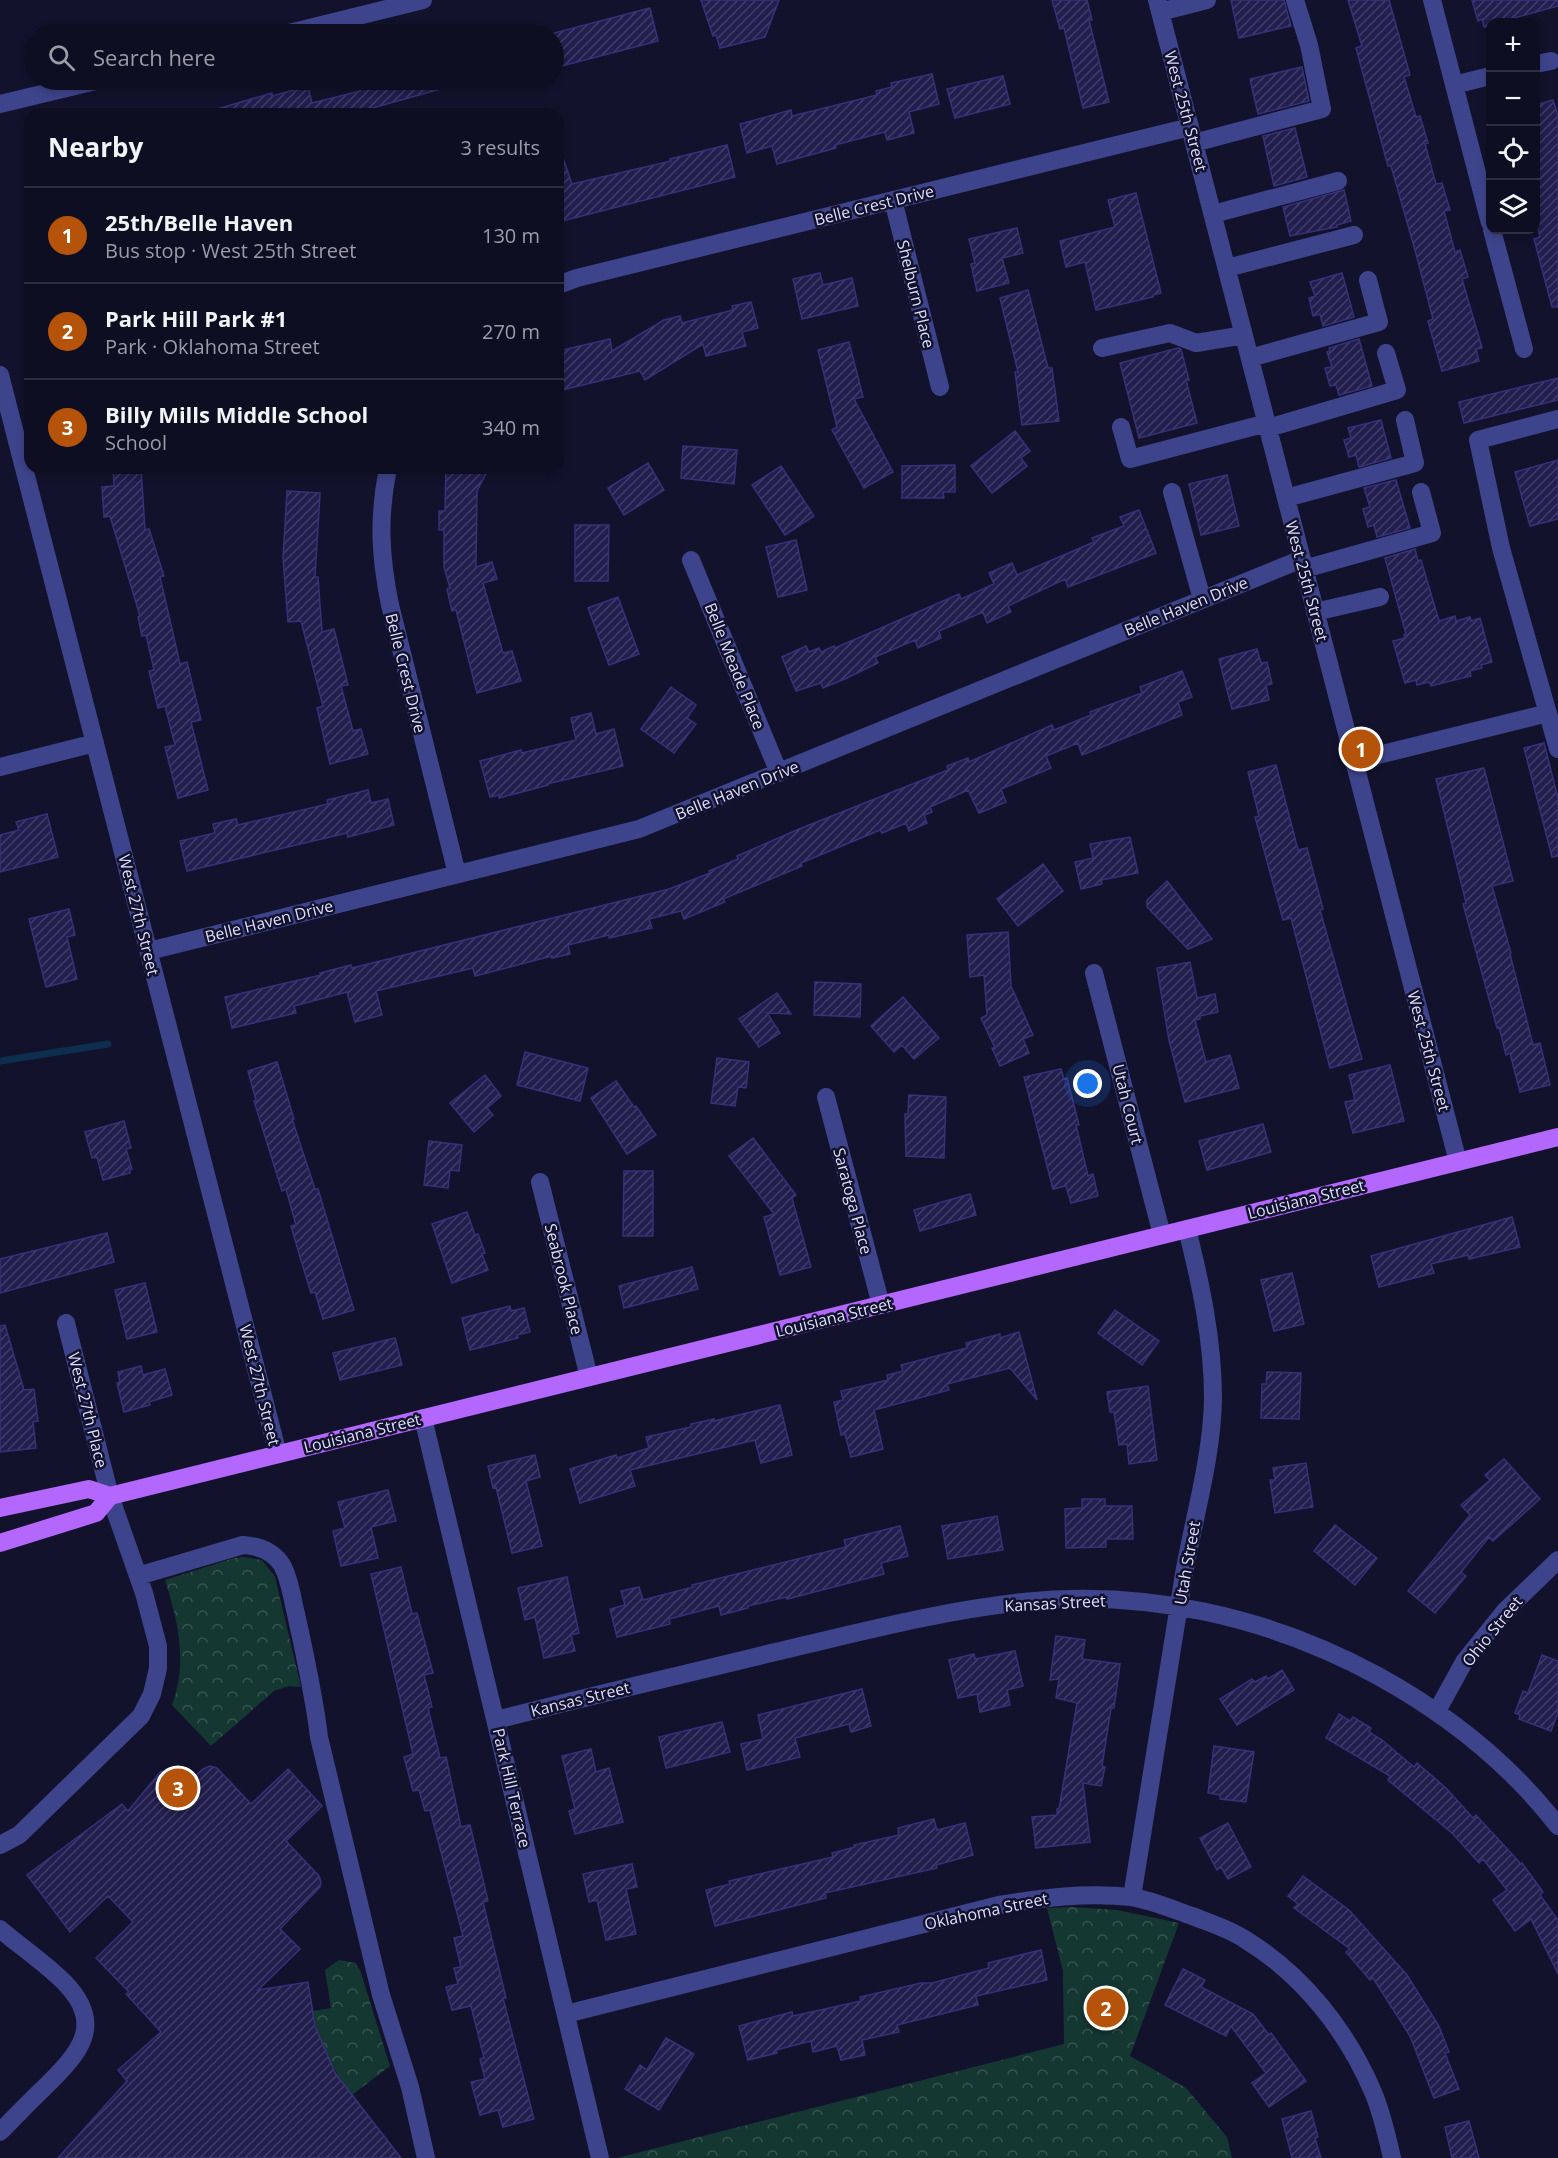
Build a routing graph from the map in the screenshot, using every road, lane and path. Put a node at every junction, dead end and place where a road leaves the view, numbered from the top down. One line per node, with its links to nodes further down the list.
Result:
1 (423, 0): 6 (street)
2 (1207, 0): 5 (street)
3 (1295, 0): 11 (street, Belle Crest Drive)
4 (1432, 0): 8 (street)
5 (1160, 4): 11 (street, West 25th Street)
6 (326, 24)
7 (1486, 77): 8 (street)
8 (1454, 85): 14 (street)
9 (58, 90): 10 (street)
10 (0, 104)
11 (1192, 135): 13 (street, Belle Crest Drive); 15 (street, West 25th Street)
12 (1338, 181): 15 (street)
13 (892, 200): 20 (street, Belle Crest Drive); 27 (street, Shelburn Place)
14 (1486, 204)
15 (1213, 214): 18 (street, West 25th Street)
16 (1493, 234): 23 (street)
17 (1354, 235): 18 (street)
18 (1227, 268): 21 (street, West 25th Street)
19 (1368, 280): 25 (street)
20 (564, 283)
21 (1244, 335): 22 (street); 25 (street, West 25th Street)
22 (1102, 348)
23 (1524, 349)
24 (1386, 353): 30 (street)
25 (1250, 358): 30 (street, West 25th Street)
26 (0, 375): 32 (street, West 27th Street)
27 (940, 387)
28 (1558, 418): 43 (street)
29 (1406, 420): 37 (street)
30 (1267, 425): 31 (street); 37 (street, West 25th Street)
31 (1122, 427)
32 (24, 468)
33 (26, 474): 44 (street, West 27th Street)
34 (387, 474): 49 (street, Belle Crest Drive)
35 (1172, 492): 41 (street)
36 (1420, 492): 39 (street, Belle Haven Drive)
37 (1286, 498): 39 (street, West 25th Street)
38 (691, 560): 48 (street, Belle Meade Place)
39 (1303, 564): 41 (street, Belle Haven Drive); 42 (street, West 25th Street)
40 (1380, 597): 42 (street)
41 (1202, 599): 48 (street, Belle Haven Drive)
42 (1315, 612): 46 (street, West 25th Street)
43 (1548, 713): 45 (street); 46 (street)
44 (95, 743): 47 (street); 50 (street, West 27th Street)
45 (1558, 749)
46 (1354, 761): 54 (street, West 25th Street)
47 (0, 766)
48 (779, 773): 49 (street, Belle Haven Drive)
49 (457, 874): 50 (street, Belle Haven Drive)
50 (148, 951): 62 (street, West 27th Street)
51 (1094, 973): 57 (street, Utah Court)
52 (826, 1097): 58 (street, Saratoga Place)
53 (1558, 1137): 54 (main road, Louisiana Street)
54 (1458, 1162): 56 (main road, Louisiana Street)
55 (540, 1182): 60 (street, Seabrook Place)
56 (1187, 1229): 57 (main road, Louisiana Street); 68 (street, Utah Street)
57 (1162, 1235): 58 (main road, Louisiana Street)
58 (881, 1305): 60 (main road, Louisiana Street)
59 (66, 1323): 63 (street, West 27th Place)
60 (589, 1377): 61 (main road, Louisiana Street)
61 (423, 1418): 62 (main road, Louisiana Street); 70 (street, Park Hill Terrace)
62 (278, 1454): 63 (main road, Louisiana Street)
63 (110, 1496): 64 (main road, Louisiana Street); 65 (main road, Louisiana Street); 67 (street, West 27th Place)
64 (0, 1508)
65 (0, 1543)
66 (1558, 1560): 69 (street, Ohio Street)
67 (138, 1576): 72 (street, West 27th Place); 77 (street)
68 (1179, 1606): 69 (street, Kansas Street); 70 (street, Kansas Street); 73 (street, Utah Street)
69 (1437, 1712): 71 (street, Kansas Street)
70 (496, 1720): 75 (street, Park Hill Terrace)
71 (1558, 1826)
72 (0, 1845)
73 (1132, 1897): 75 (street, Oklahoma Street); 79 (street, Oklahoma Street)
74 (0, 1929): 76 (street)
75 (566, 2014): 78 (street, Park Hill Terrace)
76 (0, 2132)
77 (426, 2158)
78 (600, 2158)
79 (1392, 2158)

